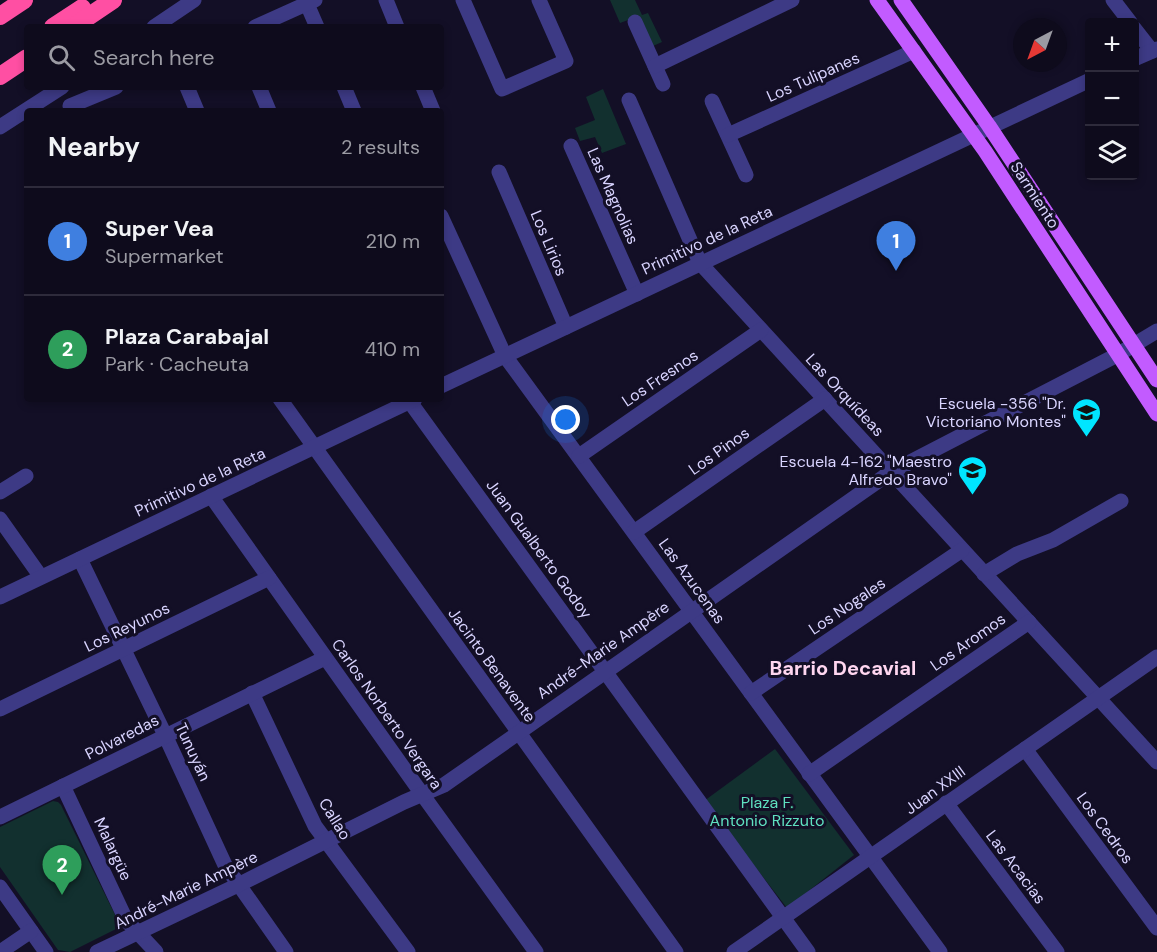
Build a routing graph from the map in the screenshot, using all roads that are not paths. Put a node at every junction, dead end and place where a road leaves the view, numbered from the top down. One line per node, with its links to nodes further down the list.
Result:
1 (24, 0): 13 (highway)
2 (93, 0): 16 (highway)
3 (113, 0): 17 (highway)
4 (194, 0): 18 (street)
5 (386, 0): 21 (street)
6 (463, 0): 7 (street)
7 (539, 0)
8 (792, 0): 29 (street)
9 (877, 0): 25 (main road, Sarmiento)
10 (901, 0): 49 (main road, Sarmiento)
11 (1113, 0): 14 (street)
12 (311, 2): 19 (street); 20 (street)
13 (0, 16)
14 (1127, 18)
15 (635, 22): 29 (street)
16 (58, 24)
17 (77, 24)
18 (158, 24)
19 (262, 24)
20 (316, 24)
21 (396, 24)
22 (1139, 34): 24 (street)
23 (24, 47): 28 (highway)
24 (1154, 50): 26 (street)
25 (914, 51): 51 (main road, Sarmiento); 52 (street, Los Tulipanes)
26 (1139, 57)
27 (24, 60): 30 (highway)
28 (0, 63)
29 (655, 66): 32 (street)
30 (0, 76)
31 (1085, 82): 49 (street, Primitivo de la Reta)
32 (663, 84)
33 (57, 90): 42 (street)
34 (61, 90): 43 (street)
35 (110, 90): 43 (street)
36 (188, 90): 44 (street)
37 (260, 90): 45 (street)
38 (345, 90): 46 (street)
39 (424, 90): 47 (street)
40 (629, 100): 57 (street, Las Orquídeas)
41 (712, 101): 52 (street)
42 (29, 108)
43 (72, 108)
44 (196, 108)
45 (268, 108)
46 (353, 108)
47 (432, 108)
48 (24, 111): 50 (street)
49 (989, 126): 51 (street, Primitivo de la Reta); 62 (main road, Sarmiento)
50 (0, 127)
51 (972, 134): 57 (street, Primitivo de la Reta); 63 (main road, Sarmiento)
52 (728, 135): 55 (street)
53 (571, 146): 58 (street, Las Magnolias)
54 (500, 172): 59 (street, Los Lirios)
55 (746, 175)
56 (444, 223): 64 (street, Las Azucenas)
57 (700, 263): 58 (street, Primitivo de la Reta); 60 (street, Las Orquídeas)
58 (637, 294): 59 (street, Primitivo de la Reta)
59 (566, 327): 64 (street, Primitivo de la Reta)
60 (761, 330): 67 (street, Las Orquídeas); 73 (street, Los Fresnos)
61 (1157, 331): 62 (street, André-Marie Ampère)
62 (1134, 345): 63 (street, André-Marie Ampère); 65 (main road, Sarmiento)
63 (1117, 355): 71 (main road, Sarmiento); 74 (street, André-Marie Ampère)
64 (505, 356): 66 (street, Primitivo de la Reta); 73 (street, Las Azucenas)
65 (1157, 380)
66 (444, 386)
67 (825, 399): 74 (street, Las Orquídeas); 80 (street, Los Pinos)
68 (282, 402): 72 (street, Jacinto Benavente)
69 (408, 402): 72 (street, Primitivo de la Reta)
70 (413, 402): 92 (street, Juan Gualberto Godoy)
71 (1157, 414)
72 (314, 448): 77 (street, Primitivo de la Reta); 97 (street, Jacinto Benavente)
73 (579, 456): 80 (street, Las Azucenas)
74 (891, 472): 81 (street, Las Orquídeas); 87 (street, André-Marie Ampère)
75 (26, 476): 76 (street)
76 (0, 492)
77 (211, 496): 82 (street, Primitivo de la Reta); 85 (street, Carlos Norberto Vergara)
78 (1121, 501): 83 (street)
79 (0, 519): 84 (street)
80 (634, 532): 87 (street, Las Azucenas)
81 (962, 550): 83 (street, Las Orquídeas); 94 (street, Los Nogales)
82 (80, 559): 84 (street, Primitivo de la Reta); 89 (street, Tunuyán)
83 (984, 574): 88 (street, Las Orquídeas)
84 (41, 577): 86 (street, Primitivo de la Reta)
85 (269, 578): 89 (street, Los Reyunos); 91 (street, Carlos Norberto Vergara)
86 (0, 597)
87 (691, 610): 92 (street, André-Marie Ampère); 94 (street, Las Azucenas)
88 (1029, 622): 95 (street, Las Orquídeas); 101 (street, Los Aromos)
89 (124, 649): 96 (street, Los Reyunos); 98 (street, Tunuyán)
90 (1157, 657): 95 (street, Juan XXIII)
91 (325, 658): 93 (street, Polvaredas); 103 (street, Carlos Norberto Vergara)
92 (606, 671): 97 (street, André-Marie Ampère); 110 (street, Juan Gualberto Godoy)
93 (252, 693): 98 (street, Polvaredas); 106 (street, Callao)
94 (751, 693): 101 (street, Las Azucenas)
95 (1099, 699): 99 (street, Juan XXIII); 100 (street, Las Orquídeas)
96 (0, 709)
97 (518, 732): 103 (street, André-Marie Ampère); 121 (street, Jacinto Benavente)
98 (165, 735): 102 (street, Polvaredas); 108 (street, Tunuyán)
99 (1025, 749): 104 (street, Juan XXIII); 111 (street, Los Cedros)
100 (1157, 762)
101 (809, 774): 107 (street, Las Azucenas)
102 (63, 786): 105 (street, Polvaredas); 113 (street, Malargüe)
103 (422, 794): 106 (street, André-Marie Ampère); 120 (street, Carlos Norberto Vergara)
104 (946, 803): 107 (street, Juan XXIII); 125 (street, Las Acacias)
105 (0, 817)
106 (326, 841): 108 (street, André-Marie Ampère); 119 (street, Callao)
107 (872, 858): 110 (street, Juan XXIII); 124 (street, Las Azucenas)
108 (238, 885): 113 (street, André-Marie Ampère); 118 (street, Tunuyán)
109 (0, 887): 112 (street)
110 (784, 918): 122 (street, Juan XXIII); 123 (street, Juan Gualberto Godoy)
111 (1157, 928)
112 (31, 931): 114 (street); 115 (street)
113 (138, 932): 116 (street, André-Marie Ampère); 117 (street, Malargüe)
114 (0, 952)
115 (46, 952)
116 (97, 952)
117 (156, 952)
118 (286, 952)
119 (408, 952)
120 (536, 952)
121 (676, 952)
122 (734, 952)
123 (808, 952)
124 (940, 952)
125 (1057, 952)

